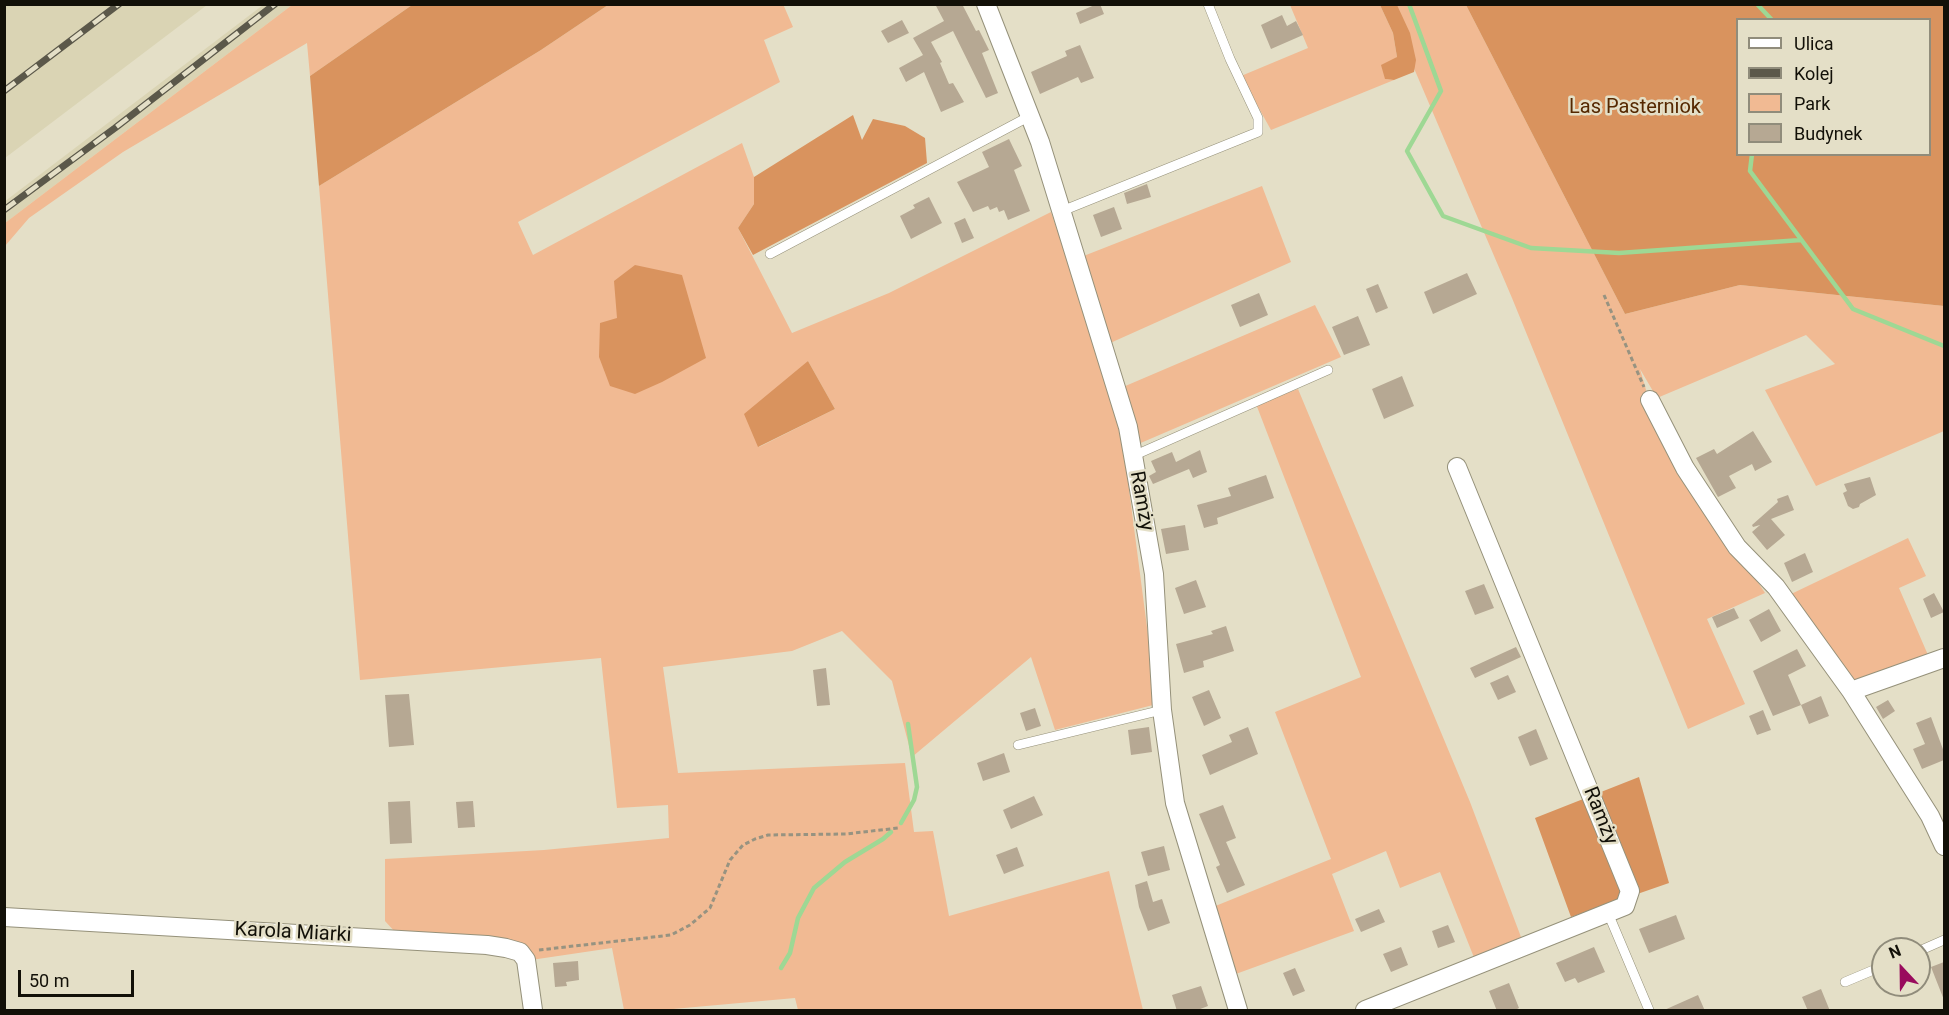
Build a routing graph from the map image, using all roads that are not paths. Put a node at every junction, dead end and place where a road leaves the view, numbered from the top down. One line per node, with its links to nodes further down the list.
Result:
1 (986, 4): 3 (street, Ramży)
2 (1208, 4): 4 (lane)
3 (1030, 116): 4 (street, Ramży); 5 (lane)
4 (1062, 211): 8 (street, Ramży)
5 (770, 254)
6 (1328, 370): 8 (lane)
7 (1650, 400): 11 (street)
8 (1133, 456): 12 (street, Ramży)
9 (1457, 467): 15 (street, Ramży)
10 (1944, 658): 11 (street)
11 (1851, 692): 14 (street)
12 (1162, 710): 13 (lane); 20 (street, Ramży)
13 (1018, 745)
14 (1944, 846)
15 (1608, 913): 21 (street, Ramży); 22 (lane)
16 (4, 917): 19 (street, Karola Miarki)
17 (1871, 971): 18 (lane)
18 (1845, 982)
19 (533, 1011)
20 (1238, 1011)
21 (1365, 1011)
22 (1649, 1011)

